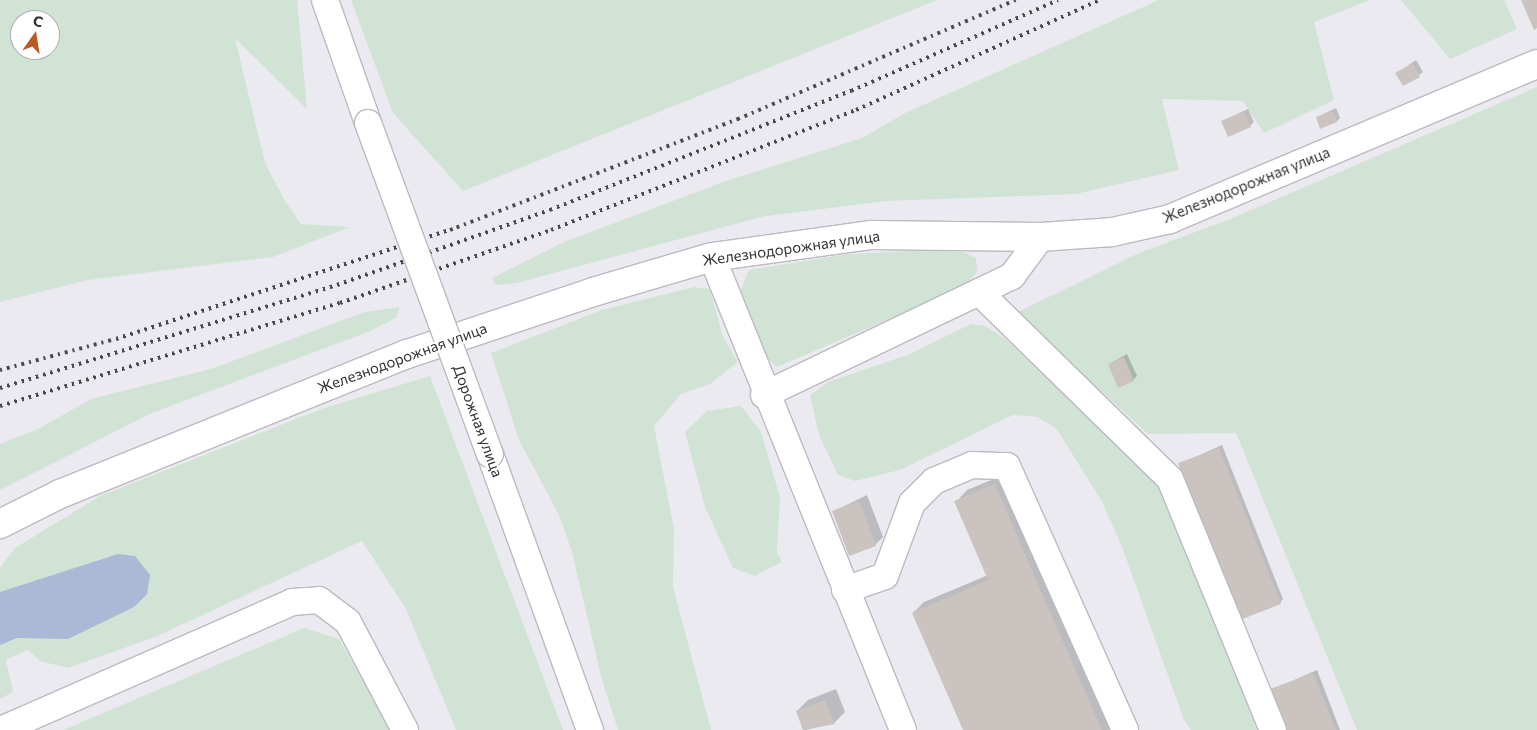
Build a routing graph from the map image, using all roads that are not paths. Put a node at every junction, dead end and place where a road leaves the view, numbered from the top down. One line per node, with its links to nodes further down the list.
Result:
1 (324, 0): 11 (street, Дорожная улица, bridge)
2 (1537, 64): 3 (main road, Железнодорожная улица)
3 (1041, 237): 4 (main road, Железнодорожная улица); 5 (street)
4 (712, 257): 6 (street); 7 (main road, Железнодорожная улица)
5 (979, 292): 6 (street); 14 (street)
6 (764, 395): 8 (street)
7 (0, 524)
8 (845, 590): 12 (street); 13 (street)
9 (1, 730): 10 (street)
10 (405, 730)
11 (590, 730)
12 (903, 730)
13 (1125, 730)
14 (1272, 730)

